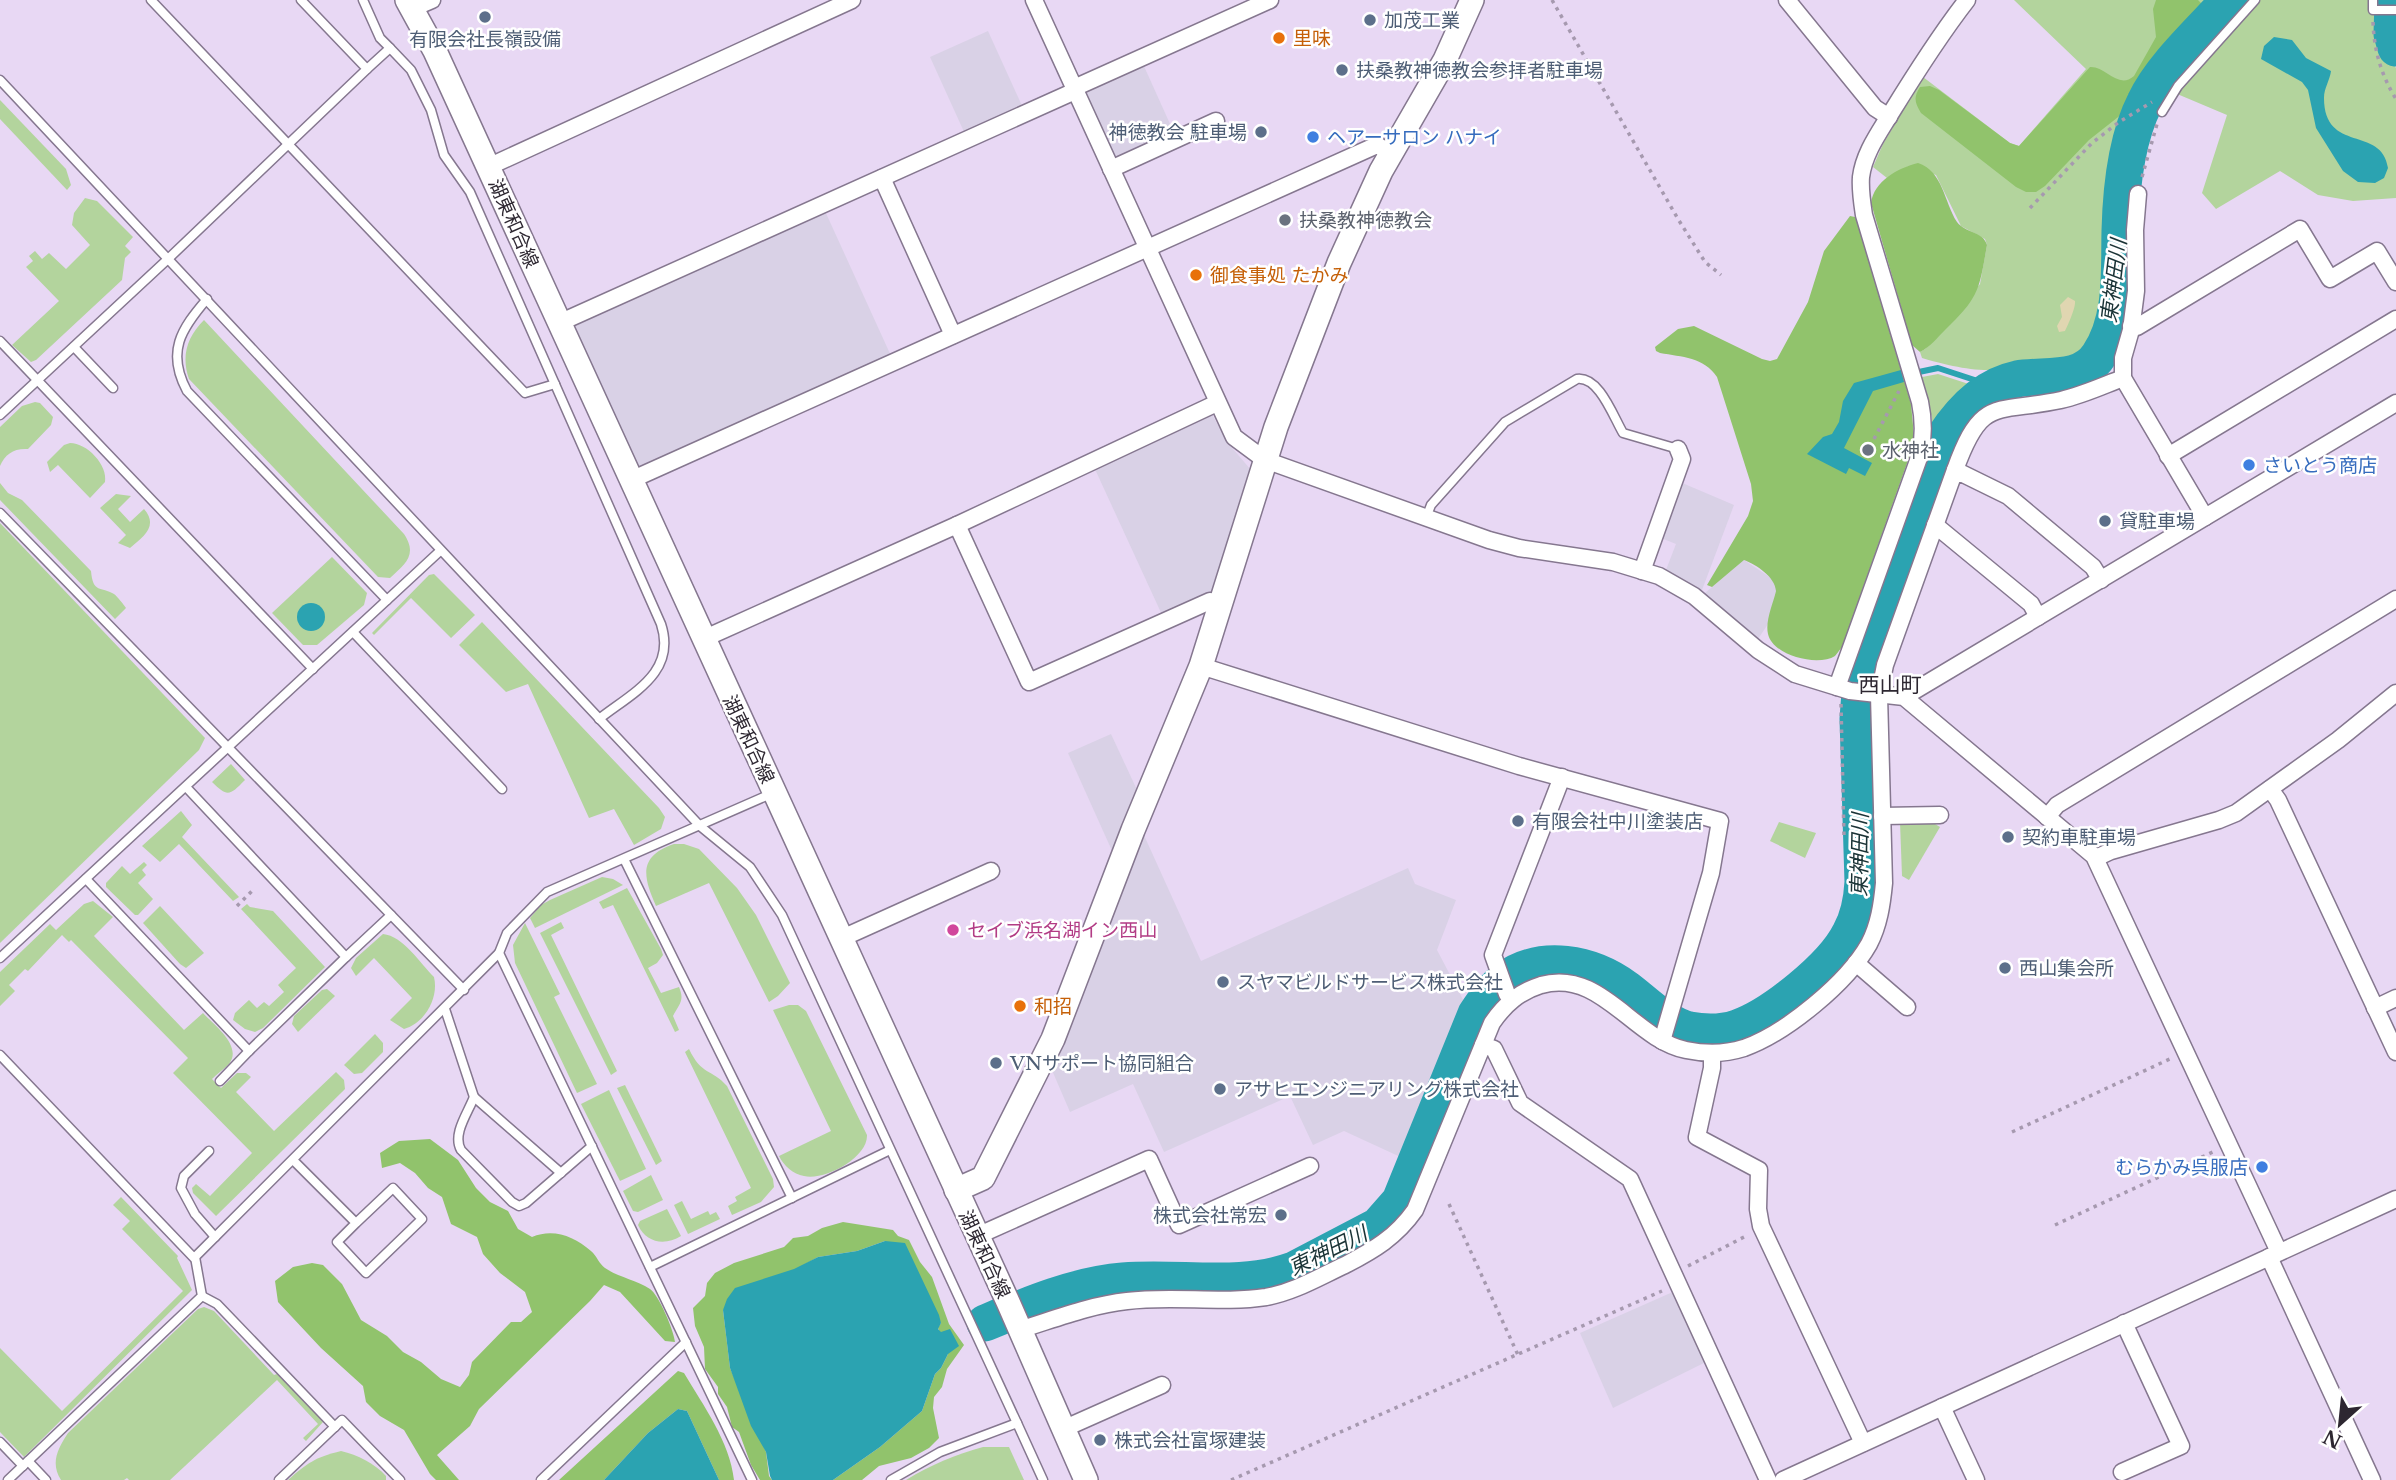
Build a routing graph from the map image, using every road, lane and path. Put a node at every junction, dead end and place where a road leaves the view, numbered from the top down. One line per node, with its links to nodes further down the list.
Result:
1 (151, 0): 25 (lane)
2 (301, 0): 17 (lane)
3 (363, 0): 16 (lane)
4 (852, 0): 27 (street)
5 (1034, 0): 19 (street)
6 (1270, 0): 19 (street)
7 (1472, 0): 26 (main road)
8 (1552, 0): 34 (path)
9 (1787, 0): 23 (street)
10 (1967, 0): 23 (street)
11 (2255, 0): 22 (lane)
12 (2373, 0): 14 (lane)
13 (417, 3): 27 (main road, 湖東和合線)
14 (2375, 10): 15 (lane); 21 (path)
15 (2396, 10)
16 (390, 48): 17 (lane); 46 (lane)
17 (367, 69): 25 (lane)
18 (0, 80): 33 (lane)
19 (1074, 90): 28 (street); 29 (street)
20 (2159, 97): 31 (path)
21 (2396, 99)
22 (2162, 112): 30 (path)
23 (1889, 117): 43 (street)
24 (1216, 121): 28 (street)
25 (288, 144): 33 (lane); 46 (lane)
26 (1392, 153): 32 (street); 54 (main road)
27 (488, 167): 38 (main road, 湖東和合線)
28 (1111, 169): 32 (street)
29 (882, 178): 38 (street); 40 (street)
30 (2138, 194): 39 (street)
31 (2031, 208)
32 (1147, 248): 40 (street); 48 (street)
33 (169, 258): 36 (lane); 42 (lane)
34 (1721, 275)
35 (2396, 282): 39 (street)
36 (207, 299): 62 (lane); 66 (lane)
37 (2396, 319): 53 (street)
38 (559, 323): 56 (main road, 湖東和合線)
39 (2131, 326): 44 (street)
40 (953, 335): 56 (street)
41 (0, 341): 45 (lane)
42 (74, 347): 45 (lane); 47 (lane)
43 (1909, 378): 51 (path); 73 (street)
44 (2123, 378): 53 (street); 55 (street)
45 (37, 380): 50 (lane); 72 (lane)
46 (555, 384): 78 (lane)
47 (113, 388)
48 (1217, 403): 54 (street); 60 (street)
49 (2396, 403): 58 (street)
50 (0, 415)
51 (1874, 439)
52 (1678, 449): 59 (lane); 63 (street)
53 (2168, 456): 58 (street)
54 (1265, 460): 59 (street); 67 (main road)
55 (1955, 470): 61 (street); 64 (street)
56 (631, 481): 70 (main road, 湖東和合線)
57 (0, 513): 79 (lane)
58 (2205, 517): 64 (street)
59 (1426, 518): 63 (street)
60 (957, 525): 67 (street); 70 (street)
61 (1935, 525): 68 (street); 75 (street)
62 (440, 551): 66 (lane); 78 (lane)
63 (1643, 570): 73 (street)
64 (2101, 579): 68 (street)
65 (2396, 598): 87 (street)
66 (387, 600): 69 (lane)
67 (1221, 604): 71 (main road)
68 (2039, 617): 76 (street)
69 (353, 632): 72 (lane); 82 (lane)
70 (703, 639): 84 (main road, 湖東和合線)
71 (1201, 666): 80 (street); 125 (main road)
72 (313, 669): 79 (lane)
73 (1843, 689): 75 (street)
74 (2396, 693): 83 (street)
75 (1877, 695): 76 (street); 86 (street)
76 (1904, 697): 87 (street)
77 (1840, 710): 89 (path)
78 (599, 719): 88 (lane)
79 (229, 747): 81 (lane); 96 (lane)
80 (1562, 777): 103 (street); 108 (street)
81 (186, 787): 93 (lane); 99 (lane)
82 (502, 789)
83 (2270, 789): 90 (street); 106 (street)
84 (773, 793): 88 (lane); 97 (main road, 湖東和合線)
85 (1940, 815): 86 (street)
86 (1882, 816): 101 (street)
87 (2047, 817): 90 (street)
88 (700, 826): 91 (lane); 120 (lane)
89 (1844, 838)
90 (2096, 858): 111 (street)
91 (624, 859): 98 (lane); 126 (lane)
92 (991, 871): 97 (street)
93 (86, 879): 100 (lane); 110 (lane)
94 (254, 889): 95 (path)
95 (237, 906)
96 (391, 915): 99 (lane); 102 (lane)
97 (840, 939): 125 (main road, 湖東和合線)
98 (499, 953): 102 (lane); 119 (lane)
99 (346, 957): 110 (lane)
100 (0, 958)
101 (1856, 963): 105 (street); 113 (street)
102 (464, 990): 107 (lane)
103 (1510, 996): 108 (street); 109 (street)
104 (2396, 998): 106 (street)
105 (1907, 1007)
106 (2375, 1008): 112 (street)
107 (445, 1009): 116 (lane); 122 (lane)
108 (1662, 1038): 113 (street)
109 (1483, 1045): 137 (street); 140 (street)
110 (249, 1051): 115 (lane)
111 (2185, 1052): 117 (path); 118 (street)
112 (2396, 1052)
113 (1712, 1053): 131 (street)
114 (0, 1055): 135 (lane)
115 (219, 1081)
116 (474, 1097): 124 (lane); 124 (lane)
117 (2012, 1132)
118 (2229, 1145): 130 (path); 134 (street)
119 (592, 1146): 124 (lane); 136 (lane)
120 (890, 1150): 126 (lane); 145 (lane)
121 (209, 1151): 133 (lane)
122 (293, 1160): 129 (lane); 133 (lane)
123 (1310, 1166): 132 (street)
124 (561, 1173)
125 (956, 1190): 132 (main road, 湖東和合線)
126 (792, 1198): 136 (lane)
127 (2396, 1199): 134 (street)
128 (1449, 1203): 142 (path)
129 (356, 1223): 129 (lane)
130 (2055, 1225)
131 (1762, 1228): 137 (path); 149 (street)
132 (977, 1236): 140 (main road, 湖東和合線)
133 (215, 1237): 135 (lane)
134 (2274, 1255): 139 (street); 165 (street)
135 (195, 1258): 138 (lane)
136 (650, 1267): 141 (lane)
137 (1676, 1279): 142 (path); 162 (street)
138 (202, 1296): 146 (lane); 150 (lane)
139 (2124, 1324): 144 (street); 151 (street)
140 (1018, 1328): 147 (main road, 湖東和合線)
141 (686, 1342): 156 (lane); 157 (lane)
142 (1518, 1355): 161 (path)
143 (1162, 1384): 147 (street)
144 (1942, 1407): 149 (street); 164 (street)
145 (1017, 1423): 158 (lane); 159 (lane)
146 (335, 1427): 154 (lane); 155 (lane)
147 (1063, 1429): 160 (main road, 湖東和合線)
148 (0, 1442): 150 (lane)
149 (1863, 1443): 163 (street)
150 (26, 1463): 152 (lane); 153 (lane)
151 (2122, 1472)
152 (8, 1480)
153 (46, 1480)
154 (279, 1480)
155 (400, 1480)
156 (541, 1480)
157 (752, 1480)
158 (891, 1480)
159 (1042, 1480)
160 (1086, 1480)
161 (1231, 1480)
162 (1768, 1480)
163 (1783, 1480)
164 (1976, 1480)
165 (2372, 1480)

